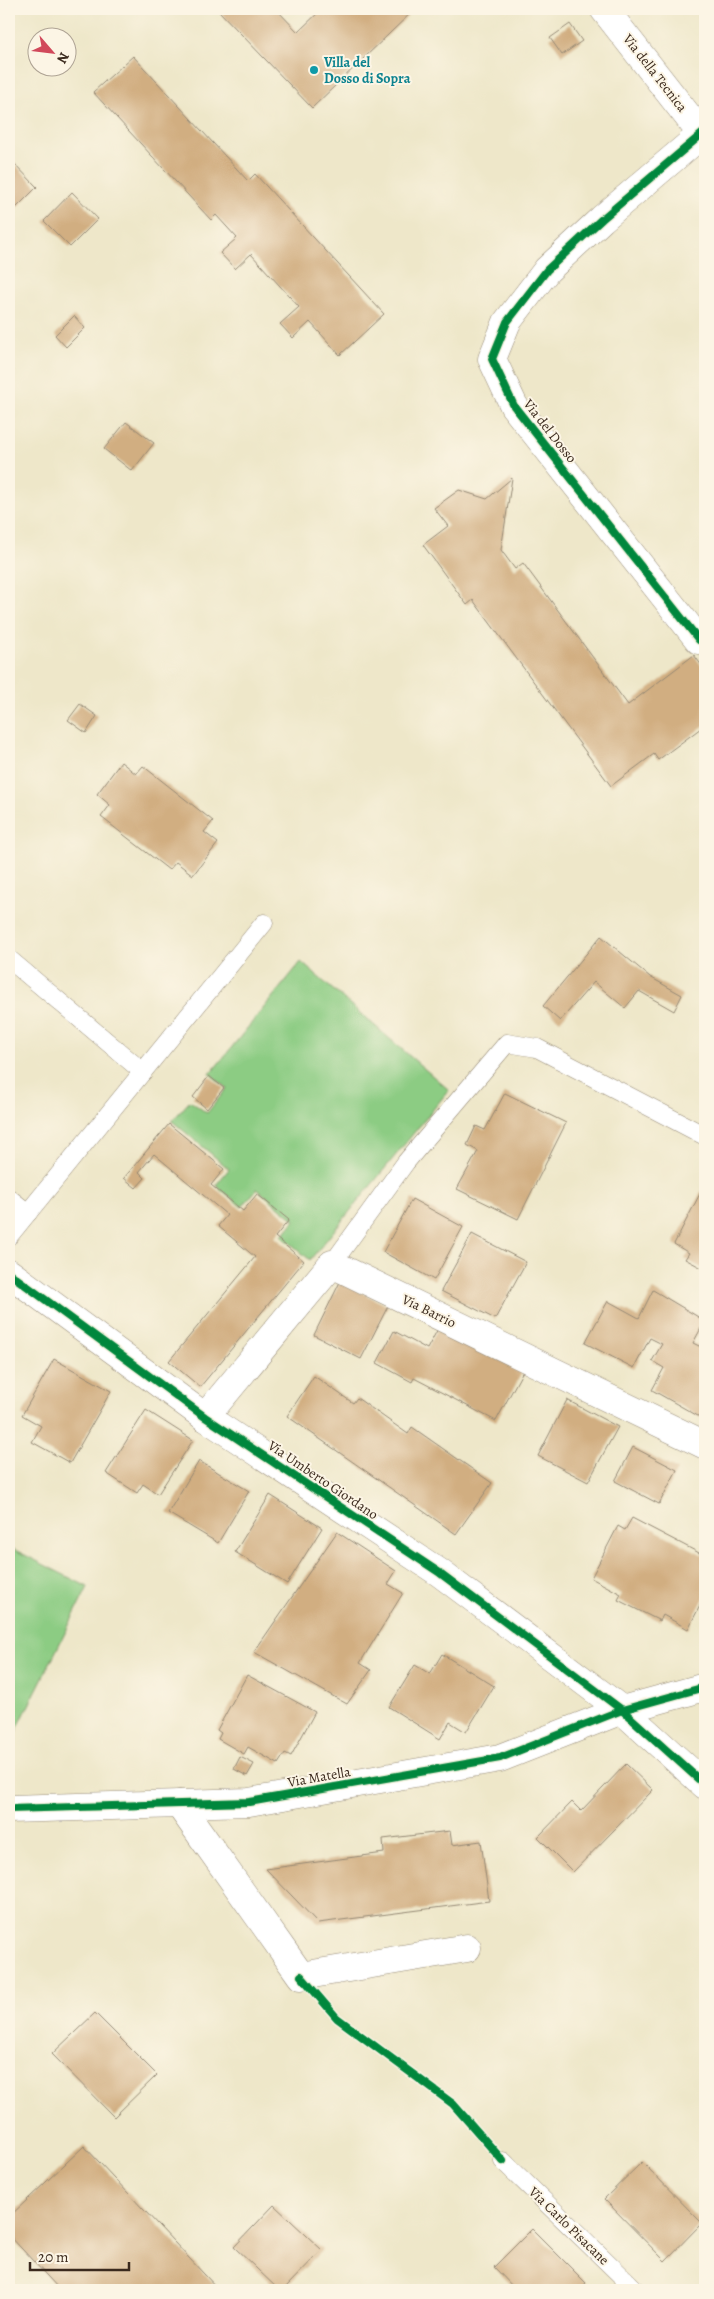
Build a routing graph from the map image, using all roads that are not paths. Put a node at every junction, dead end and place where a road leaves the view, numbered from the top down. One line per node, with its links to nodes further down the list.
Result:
1 (604, 9): 2 (street, Via della Tecnica)
2 (704, 136): 3 (street, Via del Dosso)
3 (699, 640)
4 (264, 923): 6 (lane)
5 (9, 959): 6 (lane)
6 (143, 1072): 9 (lane)
7 (705, 1136): 11 (lane)
8 (9, 1198): 9 (lane)
9 (28, 1213): 10 (lane)
10 (9, 1236)
11 (332, 1264): 13 (street); 14 (street, Via Barrio)
12 (9, 1274): 13 (street, Via Umberto Giordano)
13 (205, 1417): 16 (street, Via Umberto Giordano)
14 (705, 1445)
15 (705, 1687): 16 (street, Via Matella)
16 (622, 1710): 17 (street, Via Umberto Giordano); 18 (street, Via Matella)
17 (705, 1785)
18 (179, 1804): 19 (street, Via Matella); 20 (street)
19 (9, 1809)
20 (466, 1948)
21 (503, 2161): 22 (lane, Via Carlo Pisacane)
22 (636, 2290)

